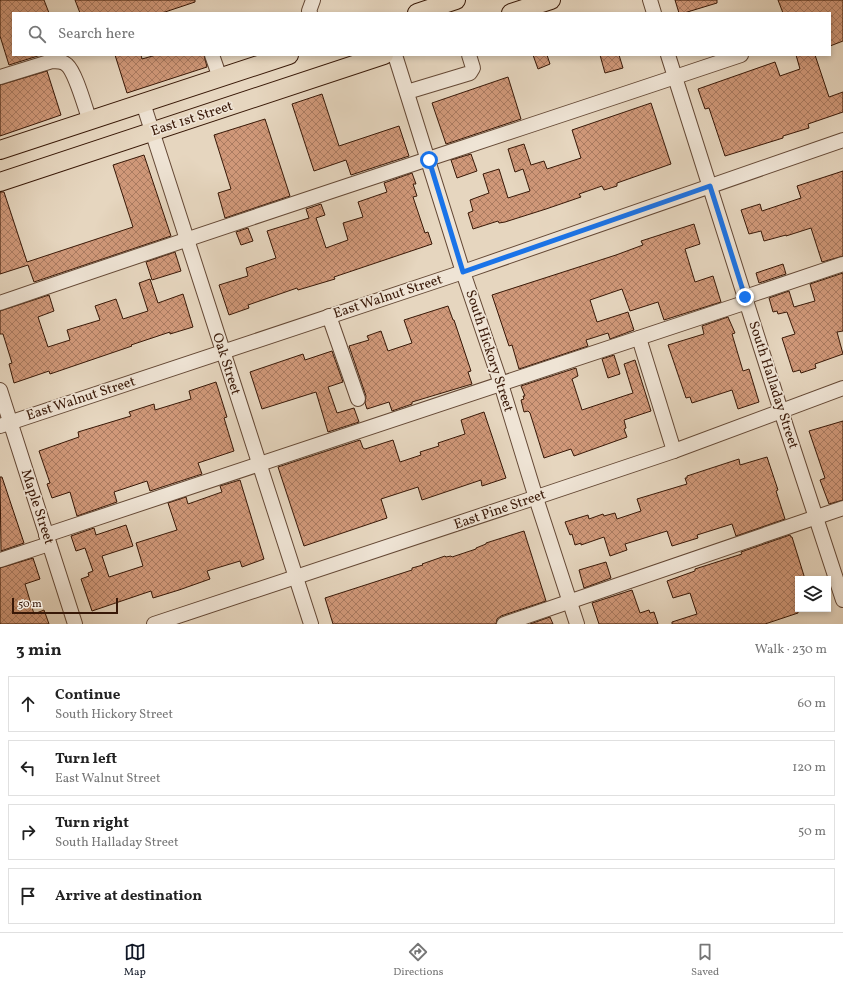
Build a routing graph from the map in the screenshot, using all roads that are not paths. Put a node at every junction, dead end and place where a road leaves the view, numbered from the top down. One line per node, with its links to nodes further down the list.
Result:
1 (313, 0): 5 (street)
2 (550, 0): 7 (main road)
3 (650, 0): 8 (street)
4 (453, 4): 6 (main road)
5 (310, 12)
6 (421, 12)
7 (514, 12)
8 (654, 12)
9 (212, 56): 18 (street)
10 (286, 56): 18 (main road)
11 (381, 56): 22 (main road, East 1st Street)
12 (395, 56): 19 (street, South Hickory Street)
13 (469, 56): 19 (street)
14 (668, 56): 17 (street, South Halladay Street)
15 (738, 56): 17 (street)
16 (0, 77): 21 (street)
17 (675, 77): 25 (street); 27 (street, South Halladay Street)
18 (220, 78): 20 (main road)
19 (407, 92): 25 (street, South Hickory Street)
20 (143, 103): 21 (main road); 22 (street, Oak Street)
21 (90, 121): 24 (main road)
22 (152, 132): 26 (main road, East 1st Street); 28 (street, Oak Street)
23 (843, 140): 27 (street, East Walnut Street)
24 (0, 150)
25 (429, 160): 28 (street); 30 (street, South Hickory Street)
26 (0, 182)
27 (710, 186): 30 (street, East Walnut Street); 31 (street, South Halladay Street)
28 (186, 238): 32 (street); 35 (street, Oak Street)
29 (843, 264): 31 (street)
30 (463, 272): 33 (street, East Walnut Street); 36 (street, South Hickory Street)
31 (746, 299): 34 (street); 40 (street, South Halladay Street)
32 (0, 302)
33 (329, 316): 35 (street, East Walnut Street); 39 (street)
34 (639, 338): 36 (street); 42 (street)
35 (222, 352): 41 (street, East Walnut Street); 43 (street, Oak Street)
36 (501, 384): 43 (street); 44 (street, South Hickory Street)
37 (843, 388): 40 (street, East Pine Street)
38 (0, 390): 41 (street, Maple Street)
39 (358, 399)
40 (781, 411): 42 (street, East Pine Street); 46 (street, South Halladay Street)
41 (5, 424): 47 (street, Maple Street)
42 (674, 451): 44 (street, East Pine Street)
43 (259, 464): 47 (street); 49 (street, Oak Street)
44 (536, 498): 49 (street, East Pine Street); 51 (street, South Hickory Street)
45 (843, 508): 46 (street)
46 (817, 517): 50 (street, South Halladay Street); 51 (street)
47 (48, 539): 48 (street); 52 (street, Maple Street)
48 (0, 560)
49 (296, 578): 53 (street, East Pine Street); 54 (street, Oak Street)
50 (843, 600)
51 (570, 602): 55 (street); 56 (street, South Hickory Street)
52 (75, 624)
53 (154, 624)
54 (311, 624)
55 (504, 624)
56 (577, 624)

